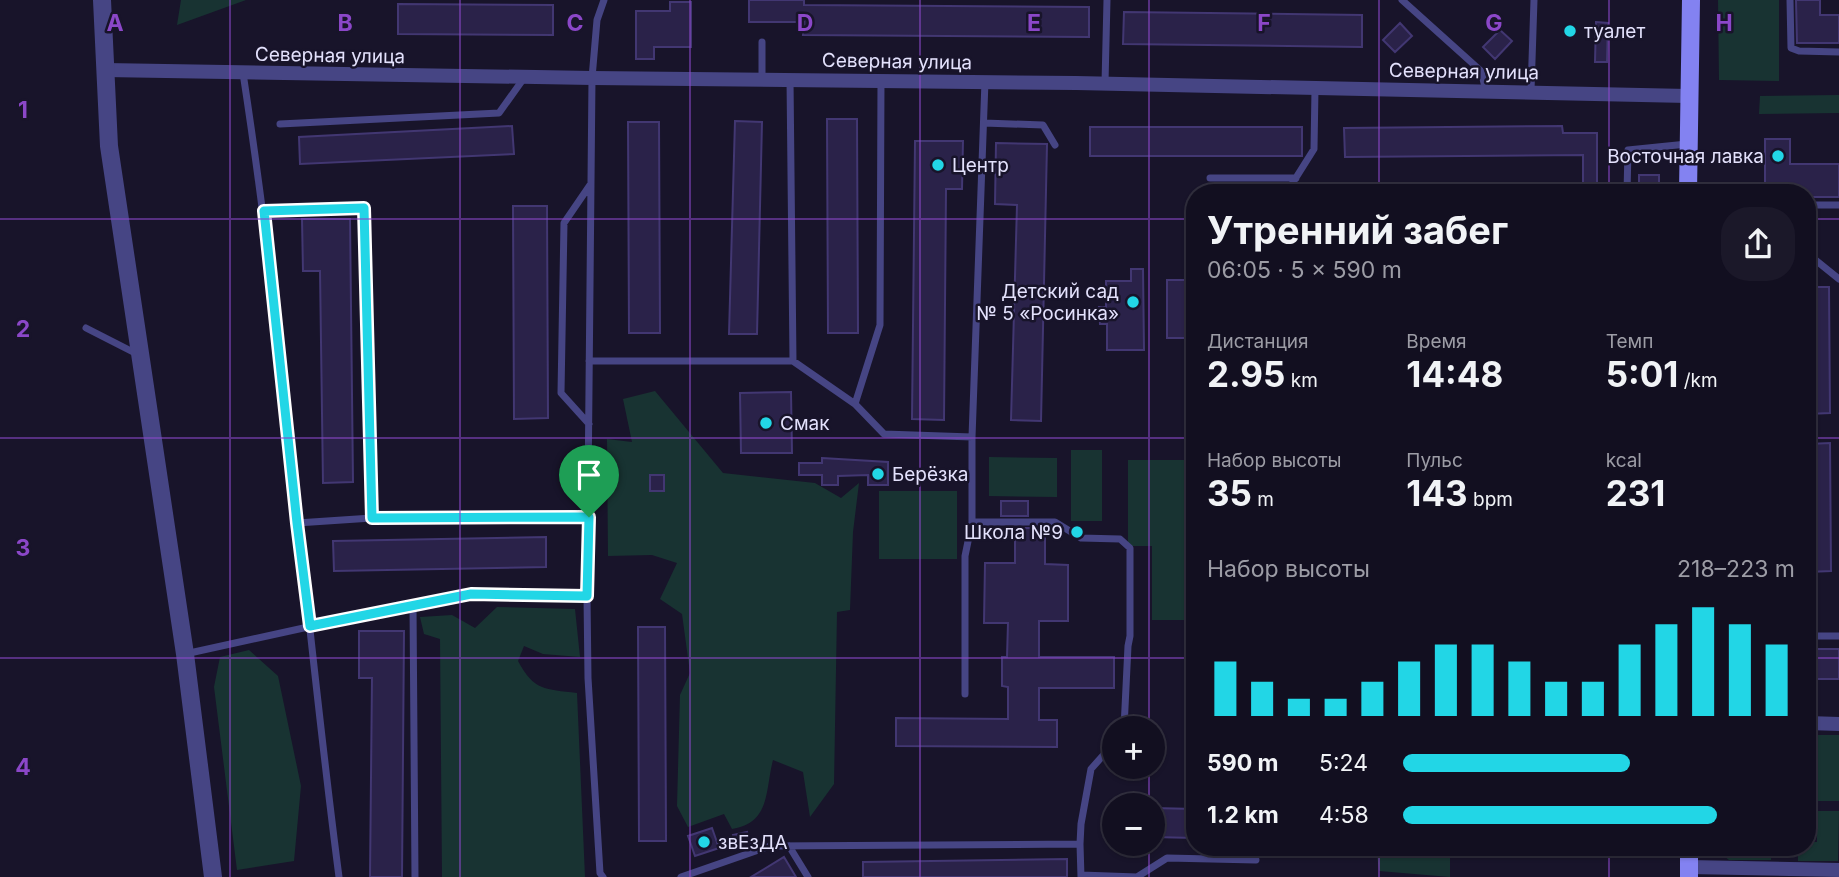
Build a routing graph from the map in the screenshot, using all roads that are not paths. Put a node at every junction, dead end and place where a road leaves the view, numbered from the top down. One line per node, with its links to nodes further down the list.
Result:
1 (102, 0): 10 (street)
2 (604, 0): 13 (lane)
3 (1107, 0): 18 (lane)
4 (1402, 0): 20 (lane)
5 (1691, 0): 22 (main road)
6 (1790, 0): 9 (lane)
7 (1536, 1): 21 (lane)
8 (762, 42): 14 (lane)
9 (1839, 52)
10 (105, 70): 11 (street, Северная улица); 39 (street)
11 (243, 73): 12 (street, Северная улица); 35 (lane)
12 (525, 77): 13 (street, Северная улица); 24 (lane)
13 (592, 78): 14 (street, Северная улица); 29 (lane)
14 (762, 79): 15 (street, Северная улица)
15 (790, 79): 16 (street, Северная улица); 41 (lane)
16 (881, 80): 17 (street, Северная улица); 42 (lane)
17 (985, 81): 18 (street, Северная улица); 23 (lane)
18 (1105, 83): 19 (street, Северная улица)
19 (1315, 88): 20 (street, Северная улица); 28 (lane)
20 (1486, 91): 21 (street, Северная улица)
21 (1531, 91): 22 (street, Северная улица)
22 (1688, 96): 25 (main road)
23 (984, 123): 26 (lane); 44 (lane)
24 (280, 124)
25 (1688, 144): 31 (lane); 32 (main road)
26 (1055, 145)
27 (1210, 178): 28 (lane)
28 (1296, 178): 30 (lane)
29 (591, 184): 40 (lane); 43 (lane)
30 (1292, 184)
31 (1627, 184)
32 (1688, 184)
33 (1816, 205): 34 (lane)
34 (1839, 205)
35 (264, 211): 46 (lane); 48 (lane)
36 (1816, 260): 37 (lane)
37 (1839, 279)
38 (86, 328): 39 (lane)
39 (141, 355): 54 (street)
40 (589, 361): 41 (lane); 43 (lane)
41 (793, 361): 42 (lane)
42 (855, 404): 44 (lane)
43 (589, 425): 45 (lane)
44 (972, 437): 47 (lane)
45 (589, 517): 46 (lane); 49 (lane)
46 (372, 518): 48 (lane)
47 (972, 522): 55 (lane); 56 (lane)
48 (297, 523): 51 (lane)
49 (587, 596): 50 (lane); 70 (lane)
50 (413, 604): 51 (lane); 69 (lane)
51 (310, 626): 54 (lane); 68 (lane)
52 (1816, 636): 53 (lane)
53 (1839, 636)
54 (185, 653): 67 (street)
55 (965, 694)
56 (1125, 716)
57 (1816, 723): 58 (street)
58 (1839, 723)
59 (1102, 757): 60 (lane)
60 (1080, 844): 61 (lane); 66 (lane)
61 (789, 846): 71 (lane); 72 (lane)
62 (1256, 860): 73 (lane)
63 (1689, 872): 64 (street)
64 (1790, 873): 65 (street)
65 (1833, 873)
66 (1081, 876): 73 (lane)
67 (213, 877)
68 (339, 877)
69 (415, 877)
70 (603, 877)
71 (681, 877)
72 (808, 877)
73 (1137, 877)

